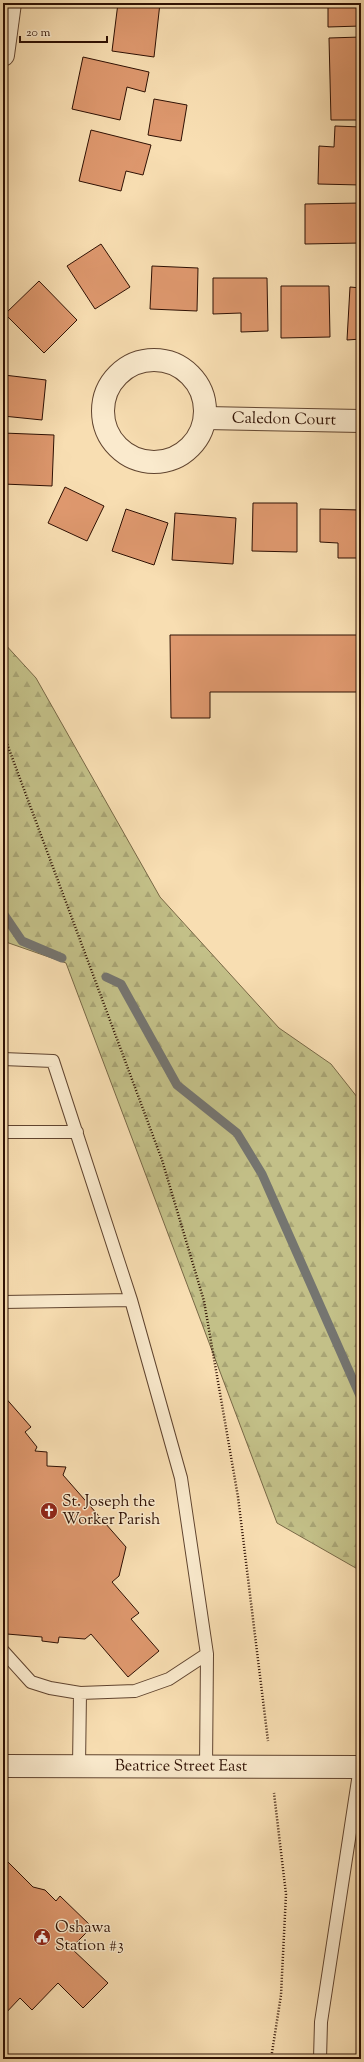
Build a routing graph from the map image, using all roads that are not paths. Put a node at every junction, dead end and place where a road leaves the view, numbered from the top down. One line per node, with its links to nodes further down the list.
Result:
1 (10, 3): 2 (street)
2 (3, 55)
3 (206, 418): 3 (street); 4 (street, Caledon Court)
4 (361, 421)
5 (3, 1059): 7 (lane)
6 (3, 1132): 7 (lane)
7 (77, 1132): 8 (lane)
8 (131, 1300): 9 (lane); 11 (lane)
9 (3, 1302)
10 (3, 1651): 12 (lane)
11 (207, 1654): 12 (lane); 15 (lane)
12 (80, 1693): 14 (lane)
13 (3, 1766): 14 (street, Beatrice Street East)
14 (79, 1766): 15 (street, Beatrice Street East)
15 (206, 1767): 16 (street, Beatrice Street East)
16 (360, 1767): 17 (lane, Beatrice Street East)
17 (320, 2059)

